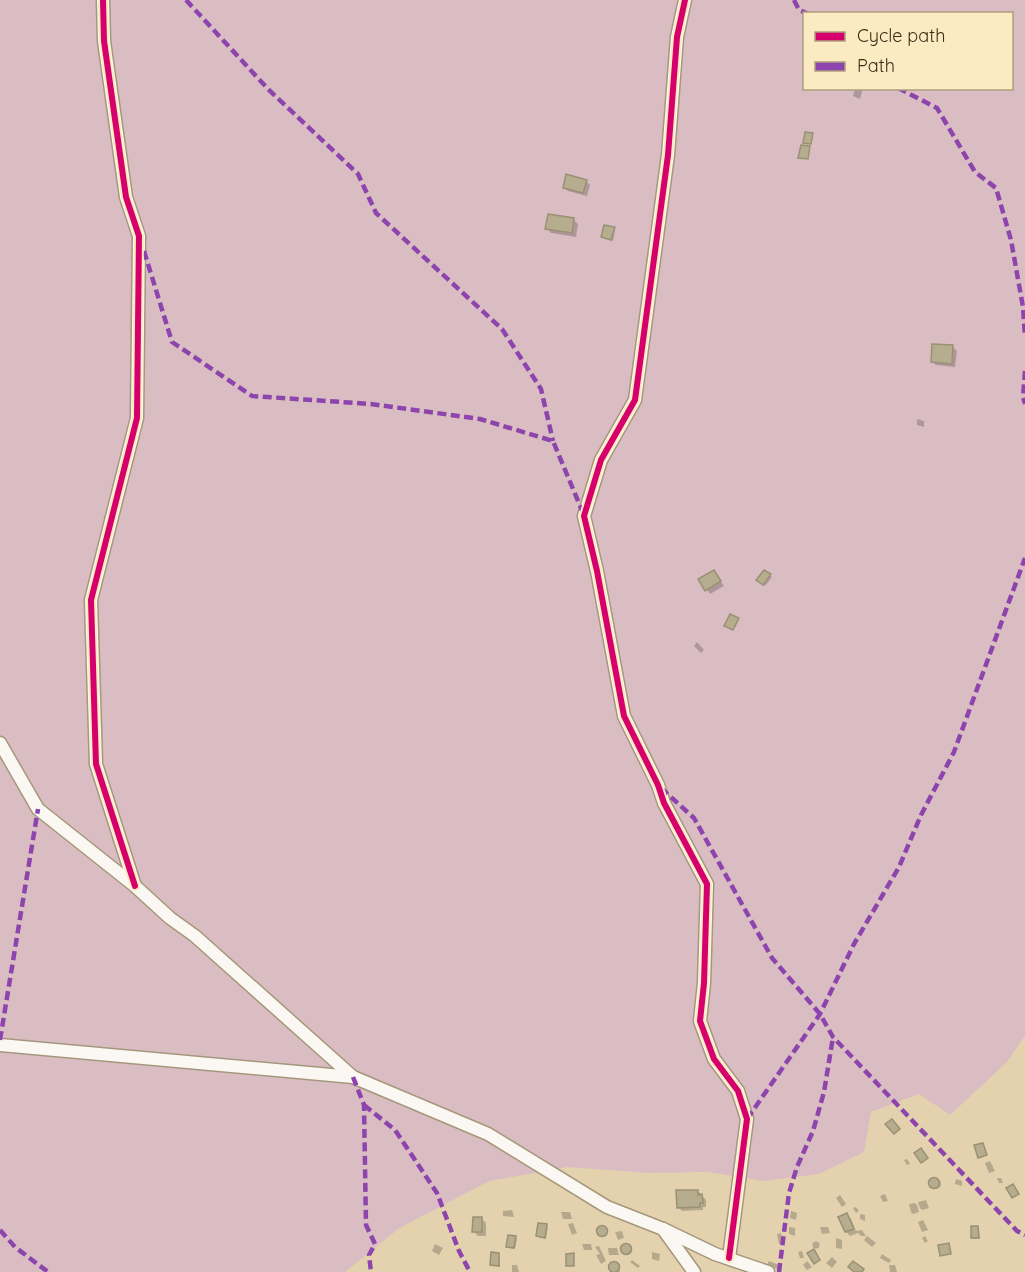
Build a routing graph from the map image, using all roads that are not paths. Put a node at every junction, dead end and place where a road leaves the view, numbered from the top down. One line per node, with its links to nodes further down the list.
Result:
1 (103, 0): 4 (street)
2 (685, 0): 8 (street)
3 (0, 743): 4 (street)
4 (135, 886): 6 (street)
5 (0, 1045): 6 (street)
6 (353, 1077): 7 (street)
7 (663, 1228): 8 (street); 9 (street)
8 (729, 1258): 10 (street)
9 (694, 1272)
10 (768, 1272)

